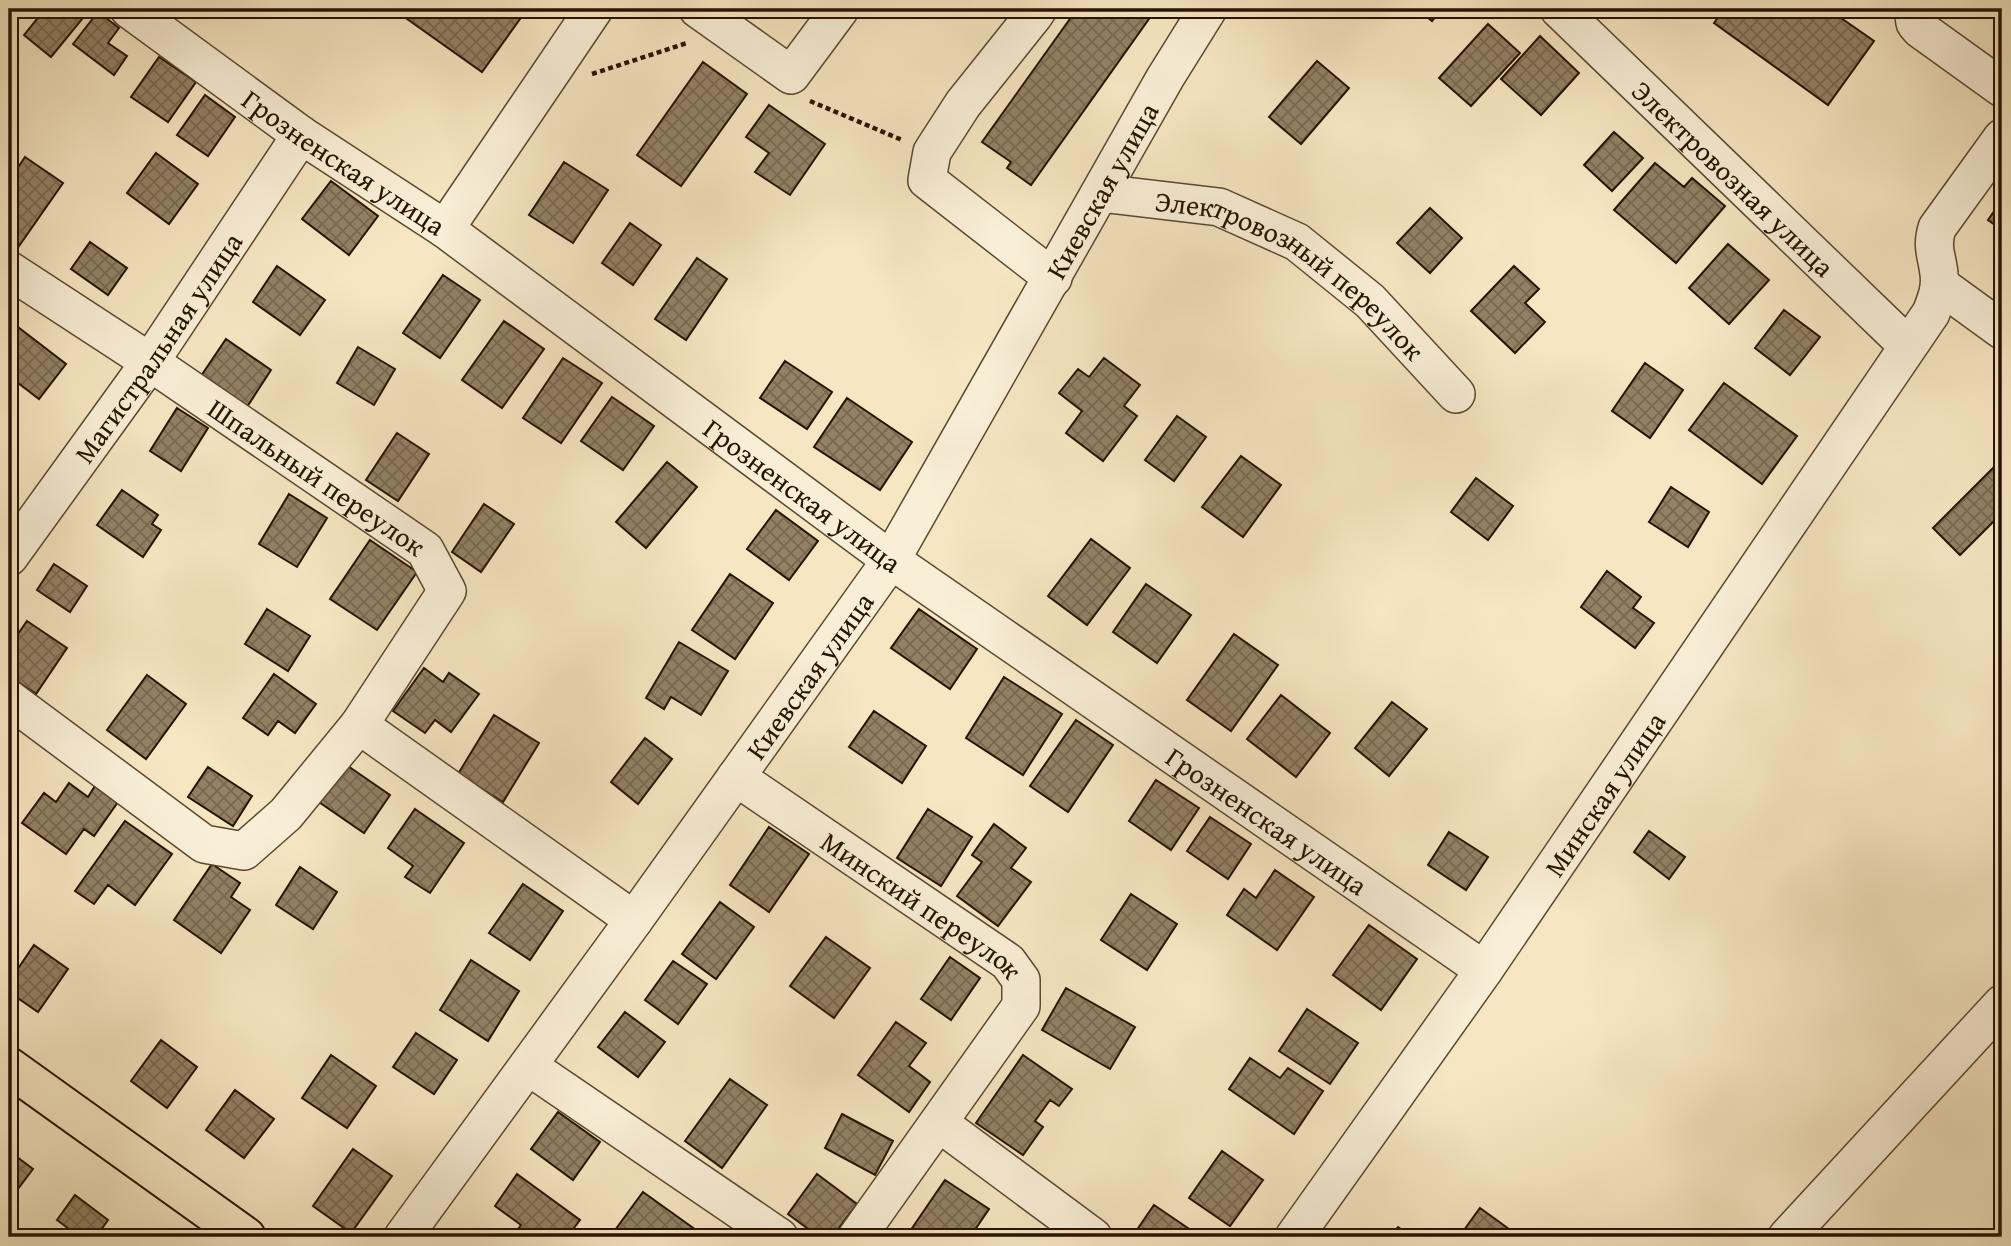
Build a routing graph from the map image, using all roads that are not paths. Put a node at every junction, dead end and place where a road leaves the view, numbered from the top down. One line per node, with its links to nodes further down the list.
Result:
1 (129, 9): 10 (street, Грозненская улица)
2 (840, 9): 8 (street)
3 (1038, 9): 15 (street)
4 (1208, 9): 12 (street, Киевская улица)
5 (1913, 9): 9 (street)
6 (585, 12): 13 (street)
7 (1582, 17): 18 (street, Электровозная улица)
8 (695, 25)
9 (2002, 88)
10 (300, 135): 13 (street, Грозненская улица); 19 (street, Магистральная улица)
11 (2002, 138): 16 (street)
12 (1100, 193): 15 (street, Киевская улица); 20 (street, Электровозный переулок)
13 (445, 229): 22 (street, Грозненская улица)
14 (9, 270): 19 (street)
15 (1053, 278): 22 (street, Киевская улица)
16 (1940, 285): 17 (street); 18 (street, Минская улица)
17 (2002, 330)
18 (1908, 346): 27 (street, Минская улица)
19 (150, 362): 21 (street, Магистральная улица); 24 (street, Шпальный переулок)
20 (1457, 394)
21 (9, 557)
22 (891, 560): 25 (street, Киевская улица); 27 (street, Грозненская улица)
23 (9, 699): 24 (street, Шпальный переулок)
24 (359, 725): 26 (street)
25 (736, 777): 26 (street, Киевская улица); 31 (street, Минский переулок)
26 (634, 920): 29 (street, Киевская улица)
27 (1483, 970): 37 (street, Минская улица)
28 (1997, 1015): 38 (street)
29 (528, 1066): 33 (street, Киевская улица); 34 (street)
30 (9, 1067): 32 (main road)
31 (939, 1123): 35 (street, Минский переулок); 36 (street)
32 (246, 1237)
33 (403, 1237)
34 (779, 1237)
35 (857, 1237)
36 (1093, 1237)
37 (1294, 1237)
38 (1787, 1237)

